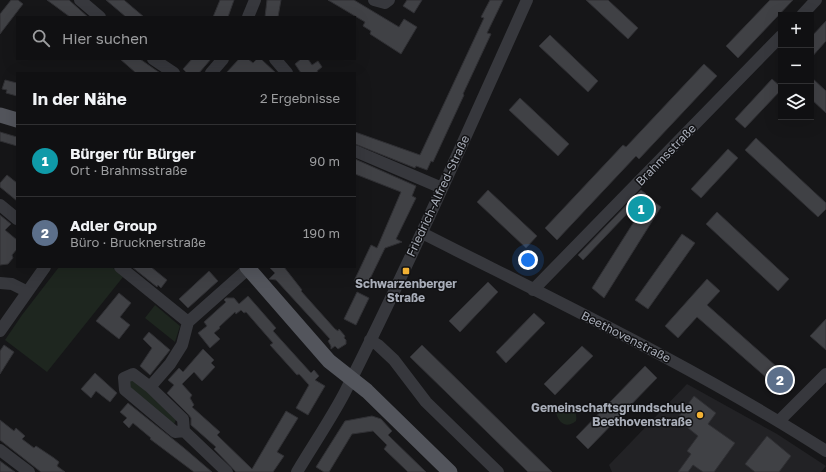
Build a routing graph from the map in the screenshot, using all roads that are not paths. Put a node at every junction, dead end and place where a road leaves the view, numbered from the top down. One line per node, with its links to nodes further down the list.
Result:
1 (80, 0): 8 (street)
2 (255, 0): 9 (street)
3 (374, 0): 4 (street)
4 (390, 0)
5 (527, 0): 20 (street, Friedrich-Alfred-Straße)
6 (816, 0): 7 (street)
7 (805, 12)
8 (99, 16)
9 (248, 16)
10 (778, 39): 28 (street, Brahmsstraße)
11 (154, 60): 14 (street)
12 (222, 60): 15 (street)
13 (276, 60): 16 (street)
14 (172, 72)
15 (212, 72)
16 (286, 72)
17 (0, 115): 18 (main road)
18 (16, 120)
19 (356, 151): 20 (street)
20 (442, 188): 23 (street, Friedrich-Alfred-Straße)
21 (0, 205): 22 (street)
22 (16, 218)
23 (422, 233): 28 (street, Beethovenstraße); 32 (street, Friedrich-Alfred-Straße)
24 (44, 268): 29 (street)
25 (121, 268): 30 (street)
26 (248, 268): 30 (street); 34 (main road)
27 (0, 283): 29 (street)
28 (533, 290): 36 (street, Beethovenstraße)
29 (26, 291): 31 (street)
30 (188, 322): 35 (street)
31 (0, 331)
32 (370, 340): 34 (street, Friedrich-Alfred-Straße); 44 (street)
33 (826, 374): 36 (street)
34 (351, 377): 42 (street, Friedrich-Alfred-Straße); 43 (main road)
35 (150, 387): 37 (street); 37 (street)
36 (779, 421): 39 (street, Beethovenstraße)
37 (184, 431): 41 (street)
38 (0, 450): 40 (street)
39 (826, 451)
40 (29, 472)
41 (227, 472)
42 (297, 472)
43 (450, 472)
44 (498, 472)

